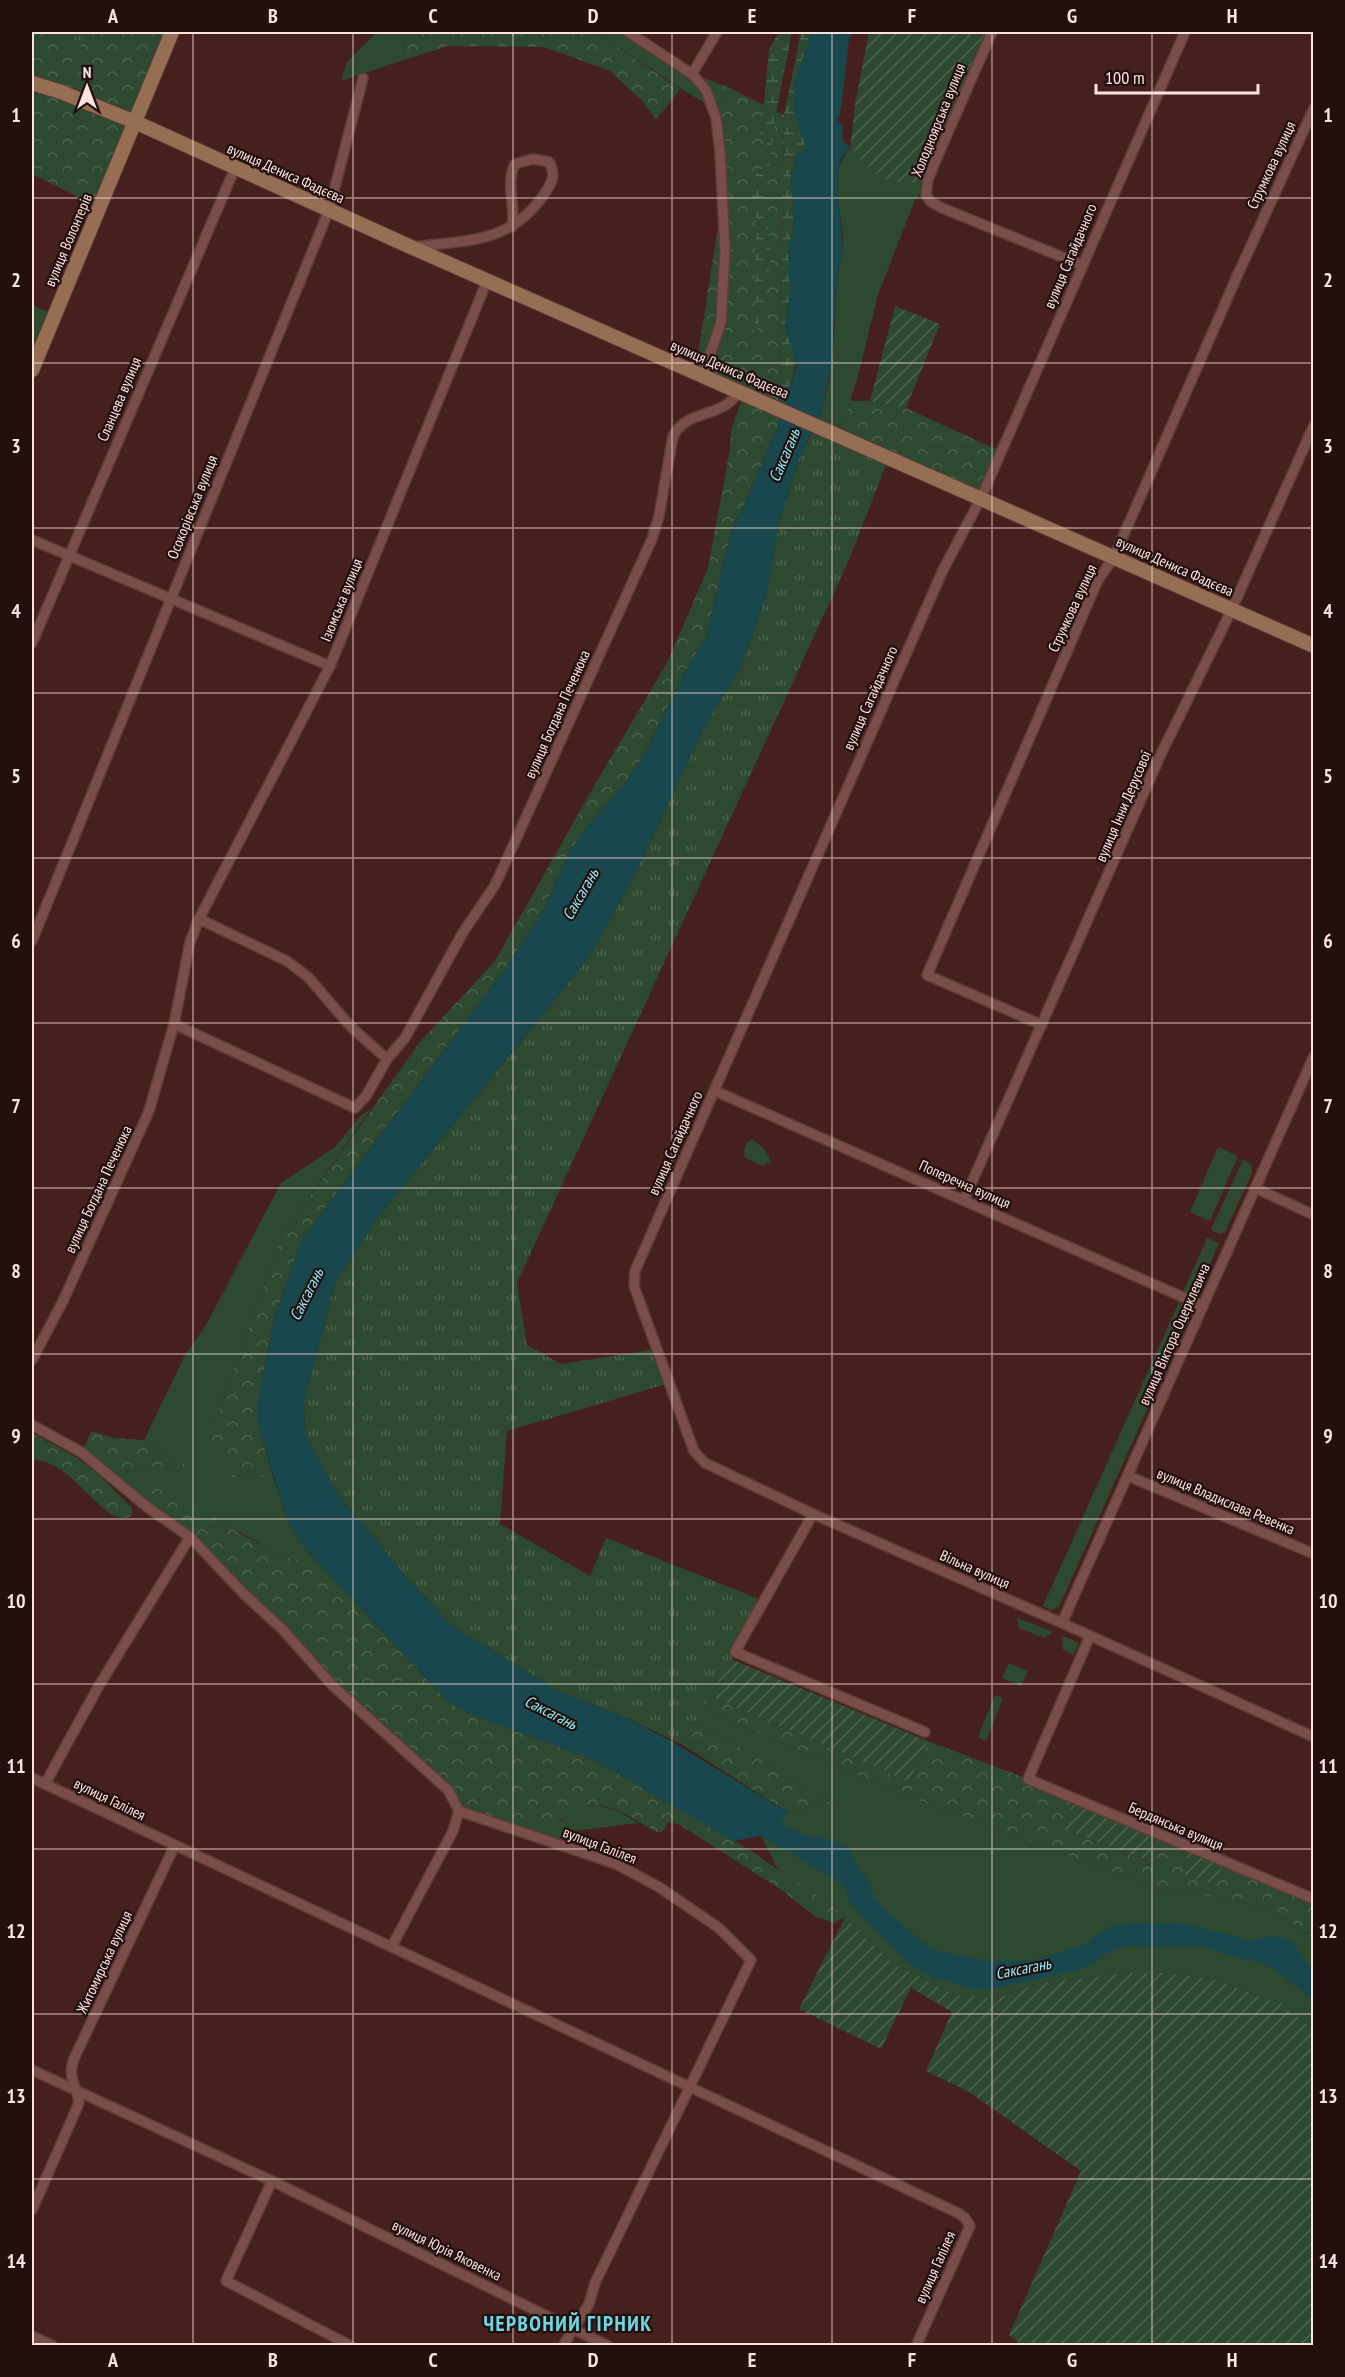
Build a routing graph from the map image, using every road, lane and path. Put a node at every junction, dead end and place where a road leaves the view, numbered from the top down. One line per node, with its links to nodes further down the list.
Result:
1 (172, 32): 10 (street, вулиця Волонтерів)
2 (628, 32): 6 (street)
3 (717, 32): 6 (street)
4 (992, 32): 15 (street, Холодноярська вулиця)
5 (1185, 32): 15 (street, вулиця Сагайдачного)
6 (692, 74): 18 (street)
7 (363, 78): 12 (street, Осокорівська вулиця)
8 (32, 83): 10 (street, вулиця Дениса Фадєєва)
9 (1314, 108): 24 (street, Струмкова вулиця)
10 (135, 122): 11 (street, вулиця Дениса Фадєєва); 17 (street, вулиця Волонтерів)
11 (235, 168): 12 (street, вулиця Дениса Фадєєва); 23 (street, Сланцева вулиця)
12 (329, 210): 14 (street, вулиця Дениса Фадєєва); 25 (street, Осокорівська вулиця)
13 (512, 227): 13 (street); 14 (street)
14 (411, 247): 16 (street, вулиця Дениса Фадєєва)
15 (1083, 265): 21 (street, вулиця Сагайдачного)
16 (487, 281): 18 (street, вулиця Дениса Фадєєва); 29 (street, Ізюмська вулиця)
17 (32, 370)
18 (703, 376): 19 (street, вулиця Дениса Фадєєва)
19 (742, 392): 21 (street, вулиця Дениса Фадєєва); 35 (street, вулиця Богдана Печенюка)
20 (1314, 425): 26 (street, вулиця Інни Дерусової)
21 (981, 498): 24 (street, вулиця Дениса Фадєєва); 36 (street, вулиця Сагайдачного)
22 (32, 540): 23 (street)
23 (68, 556): 25 (street); 27 (street, Сланцева вулиця)
24 (1114, 557): 26 (street, вулиця Дениса Фадєєва); 33 (street, Струмкова вулиця)
25 (170, 600): 29 (street); 31 (street, Осокорівська вулиця)
26 (1232, 609): 28 (street, вулиця Дениса Фадєєва); 33 (street, вулиця Інни Дерусової)
27 (32, 643)
28 (1314, 646)
29 (330, 666): 30 (street, Ізюмська вулиця)
30 (200, 920): 32 (street, вулиця Богдана Печенюка); 35 (street)
31 (32, 941)
32 (174, 1024): 35 (street, вулиця Богдана Печенюка); 41 (street, вулиця Богдана Печенюка)
33 (1042, 1025): 38 (street, вулиця Інни Дерусової)
34 (1314, 1056): 37 (street, вулиця Віктора Оцерклевича)
35 (387, 1059)
36 (715, 1090): 38 (street, Поперечна вулиця); 42 (street, вулиця Сагайдачного)
37 (1255, 1188): 39 (street); 40 (street, вулиця Віктора Оцерклевича)
38 (964, 1200): 40 (street, Поперечна вулиця)
39 (1314, 1215)
40 (1203, 1306): 44 (street, вулиця Віктора Оцерклевича)
41 (32, 1360)
42 (670, 1383): 45 (street, Вільна вулиця)
43 (32, 1425): 46 (street)
44 (1128, 1476): 47 (street, вулиця Владислава Ревенка); 48 (street, вулиця Віктора Оцерклевича)
45 (813, 1514): 48 (street, Вільна вулиця); 50 (street)
46 (190, 1537): 53 (street); 54 (street)
47 (1314, 1554)
48 (1062, 1623): 49 (street, Вільна вулиця)
49 (1090, 1636): 51 (street, Вільна вулиця); 56 (street, Бердянська вулиця)
50 (925, 1732)
51 (1314, 1737)
52 (32, 1778): 53 (street, вулиця Галілея)
53 (45, 1784): 55 (street, вулиця Галілея)
54 (459, 1811): 57 (street); 59 (street, вулиця Галілея)
55 (174, 1846): 57 (street, вулиця Галілея); 60 (street, Житомирська вулиця)
56 (1314, 1899)
57 (392, 1946): 59 (street, вулиця Галілея)
58 (32, 2070): 60 (street)
59 (688, 2088): 63 (street, вулиця Галілея); 69 (street, вулиця Галілея)
60 (78, 2091): 61 (street); 62 (street, Житомирська вулиця)
61 (272, 2181): 63 (street, вулиця Юрія Яковенка); 66 (street)
62 (32, 2210)
63 (572, 2328): 67 (street, вулиця Галілея); 68 (street, вулиця Юрія Яковенка)
64 (32, 2336): 65 (street)
65 (50, 2345)
66 (351, 2346)
67 (563, 2346)
68 (608, 2346)
69 (916, 2346)

